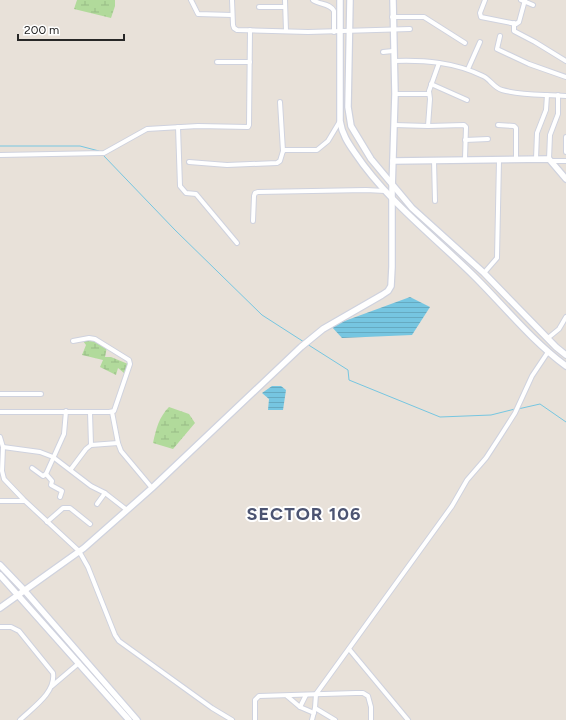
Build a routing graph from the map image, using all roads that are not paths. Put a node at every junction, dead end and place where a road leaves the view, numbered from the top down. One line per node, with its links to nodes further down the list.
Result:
1 (191, 0): 13 (street)
2 (232, 0): 13 (street)
3 (285, 0): 12 (street)
4 (313, 0): 20 (street)
5 (340, 0): 20 (street)
6 (350, 0): 21 (street)
7 (393, 0): 14 (street)
8 (485, 0): 15 (street)
9 (523, 0): 10 (street); 15 (street)
10 (533, 5)
11 (259, 7): 12 (street)
12 (285, 7): 19 (street)
13 (232, 15): 17 (street)
14 (392, 17): 18 (street); 24 (street)
15 (514, 23): 28 (street)
16 (410, 29): 18 (street)
17 (250, 30): 19 (street); 30 (street)
18 (392, 30): 21 (street); 25 (street)
19 (286, 31): 20 (street)
20 (337, 32): 21 (street); 42 (street)
21 (350, 32): 63 (street)
22 (500, 36): 33 (street)
23 (480, 42): 32 (street)
24 (465, 43)
25 (393, 51): 26 (street); 27 (street)
26 (382, 52)
27 (394, 61): 31 (street); 35 (street)
28 (566, 61)
29 (218, 62): 30 (street)
30 (250, 62): 46 (street)
31 (439, 63): 32 (street); 34 (street)
32 (468, 69): 37 (street)
33 (566, 76)
34 (431, 84): 36 (street); 40 (street)
35 (395, 94): 36 (street); 43 (street)
36 (429, 94): 45 (street)
37 (547, 95): 38 (street); 54 (street)
38 (558, 95): 39 (street); 58 (street)
39 (566, 96)
40 (467, 100)
41 (280, 102): 50 (street)
42 (340, 121): 50 (street); 64 (street)
43 (394, 125): 45 (street); 59 (street)
44 (498, 125): 53 (street)
45 (428, 126): 49 (street)
46 (178, 127): 52 (street); 68 (street)
47 (566, 137): 51 (street)
48 (488, 139): 49 (street)
49 (466, 140): 56 (street)
50 (283, 151): 61 (street)
51 (566, 152)
52 (0, 155)
53 (516, 159): 54 (street); 57 (street)
54 (536, 159): 58 (street)
55 (434, 160): 56 (street); 59 (street); 66 (street)
56 (464, 160): 57 (street)
57 (499, 160): 69 (street)
58 (550, 160): 60 (street); 62 (street)
59 (393, 161): 63 (street)
60 (566, 161)
61 (189, 162)
62 (566, 179)
63 (392, 185): 65 (street); 69 (street)
64 (385, 191): 65 (street); 67 (street)
65 (392, 199): 73 (street); 91 (street)
66 (435, 201)
67 (253, 221)
68 (237, 243)
69 (484, 273): 71 (street)
70 (566, 316): 71 (street)
71 (548, 338): 74 (street)
72 (73, 341): 81 (street)
73 (548, 352): 75 (street); 107 (street)
74 (566, 355)
75 (566, 366)
76 (0, 394): 77 (street)
77 (41, 394)
78 (0, 412): 79 (street)
79 (66, 412): 80 (street); 86 (street)
80 (90, 412): 81 (street); 84 (street)
81 (112, 412): 83 (street)
82 (0, 437): 85 (street)
83 (118, 443): 84 (street); 91 (street)
84 (91, 445): 88 (street)
85 (3, 447): 86 (street); 89 (street)
86 (53, 457): 88 (street); 90 (street)
87 (32, 468): 90 (street)
88 (71, 469): 92 (street)
89 (1, 471): 94 (street)
90 (46, 474): 93 (street)
91 (152, 488): 97 (street)
92 (105, 493): 96 (street); 97 (street)
93 (60, 497)
94 (24, 500): 95 (street); 98 (street)
95 (0, 501)
96 (97, 504)
97 (127, 510): 100 (street)
98 (47, 522): 99 (street); 100 (street)
99 (90, 524)
100 (79, 551): 103 (street); 118 (street)
101 (0, 565): 103 (street)
102 (0, 575): 104 (street)
103 (24, 590): 104 (street); 117 (street)
104 (18, 594): 105 (street); 108 (street)
105 (0, 608)
106 (0, 627): 109 (street)
107 (349, 649): 110 (street); 123 (street)
108 (79, 663): 109 (street); 116 (street)
109 (50, 688): 115 (street)
110 (316, 694): 111 (street); 114 (street); 122 (street)
111 (306, 695): 112 (street); 113 (street)
112 (287, 696): 113 (street); 119 (street)
113 (300, 707): 114 (street)
114 (315, 711): 120 (street); 121 (street)
115 (20, 720)
116 (129, 720)
117 (137, 720)
118 (232, 720)
119 (255, 720)
120 (312, 720)
121 (336, 720)
122 (371, 720)
123 (408, 720)

